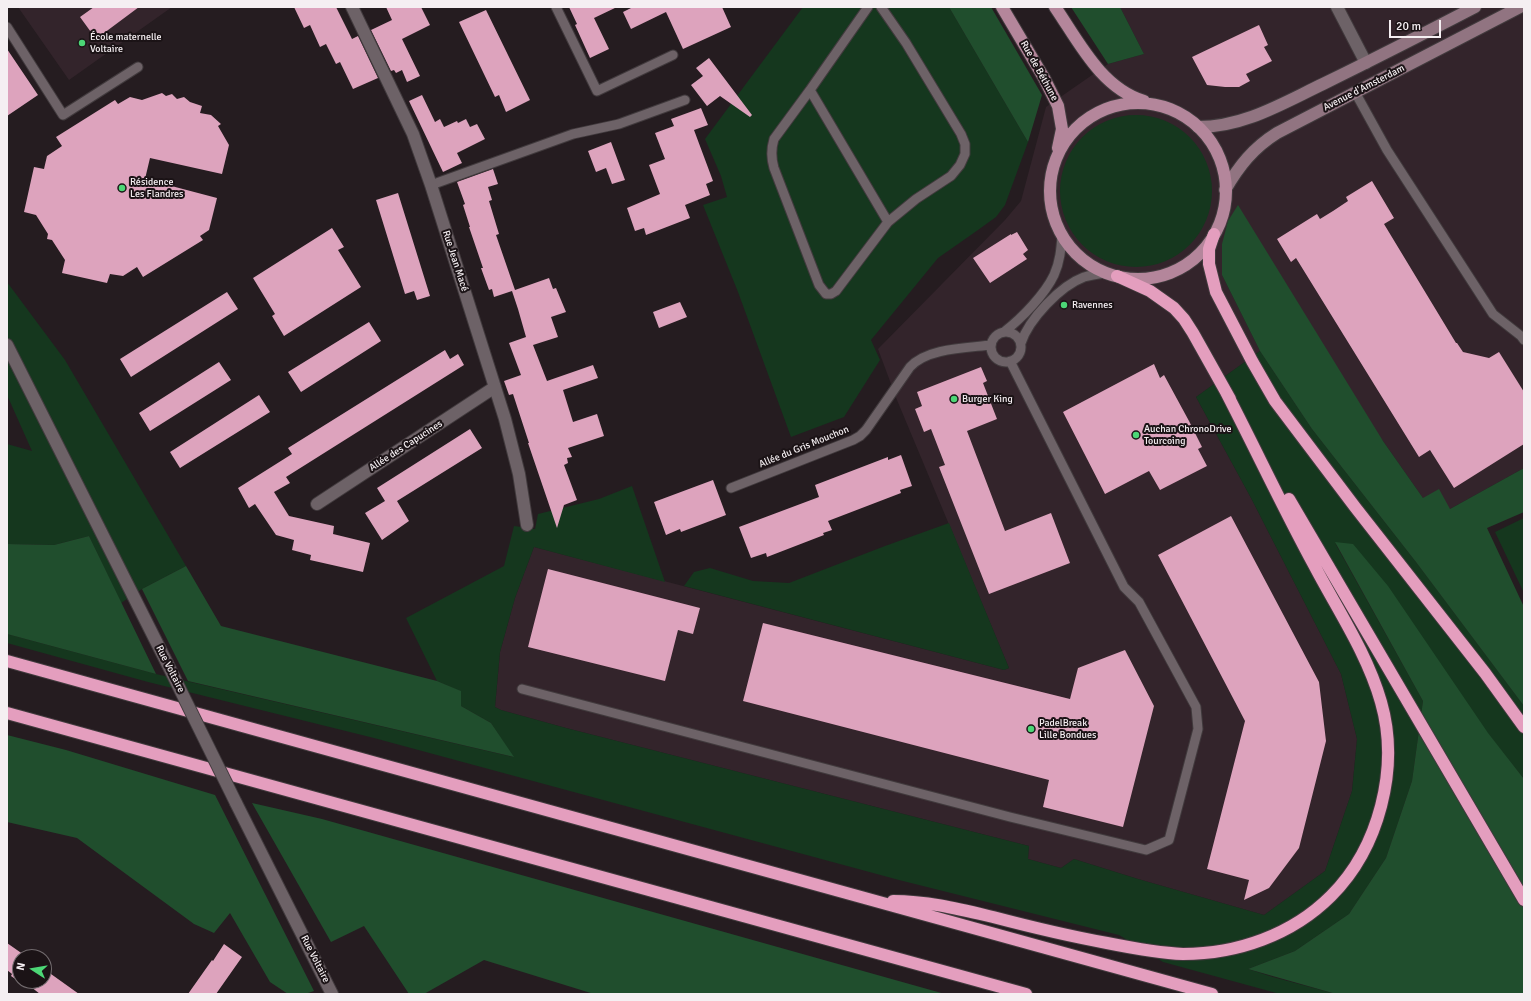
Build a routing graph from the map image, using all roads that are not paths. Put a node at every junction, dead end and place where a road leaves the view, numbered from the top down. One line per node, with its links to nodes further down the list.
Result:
1 (352, 7): 20 (street, Rue Jean Macé)
2 (556, 7): 11 (lane)
3 (868, 7): 14 (lane)
4 (881, 7): 22 (lane)
5 (1002, 7): 19 (main road, Rue de Béthune)
6 (1055, 7): 17 (main road)
7 (1337, 7): 12 (street)
8 (1475, 7): 12 (street)
9 (1520, 7): 15 (street, Avenue d'Amsterdam)
10 (7, 27): 13 (lane)
11 (673, 55)
12 (1366, 63): 18 (street)
13 (138, 67)
14 (810, 90): 22 (lane); 22 (lane)
15 (1355, 92): 21 (street, Avenue d'Amsterdam); 27 (lane)
16 (685, 100): 20 (lane)
17 (1155, 105): 18 (main road); 19 (main road)
18 (1198, 127): 21 (main road)
19 (1055, 162): 24 (main road)
20 (432, 185): 32 (street, Rue Jean Macé)
21 (1225, 190): 23 (main road)
22 (888, 222)
23 (1214, 234): 25 (main road); 40 (highway)
24 (1062, 235): 25 (main road); 26 (lane)
25 (1111, 274): 28 (lane); 33 (highway)
26 (1005, 331): 28 (lane); 30 (lane)
27 (1524, 340)
28 (1021, 343): 31 (lane)
29 (7, 345): 43 (street, Rue Voltaire, bridge)
30 (991, 345): 31 (lane); 34 (lane, Allée du Gris Mouchon)
31 (1010, 361): 38 (lane)
32 (495, 387): 35 (street, Allée des Capucines); 36 (street, Rue Jean Macé)
33 (1226, 392): 41 (highway); 42 (highway)
34 (731, 488)
35 (317, 504)
36 (527, 525)
37 (7, 661): 42 (highway)
38 (522, 689)
39 (7, 713): 44 (highway)
40 (1524, 727)
41 (1524, 900)
42 (876, 901): 45 (highway)
43 (332, 994)
44 (1026, 994)
45 (1212, 994)

